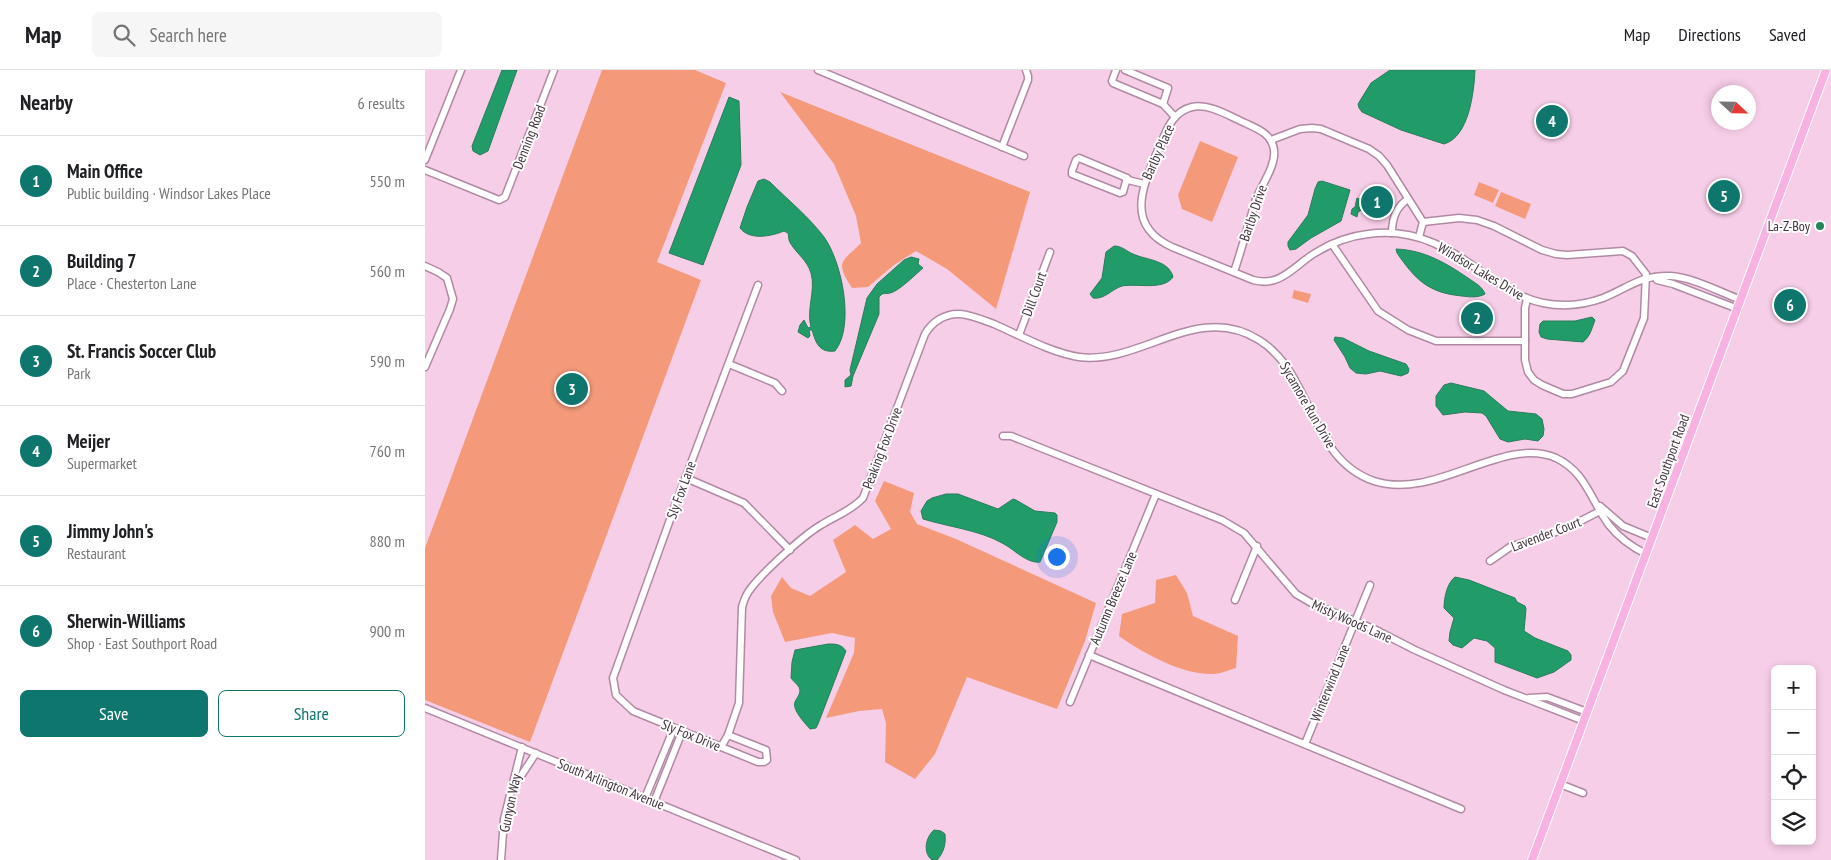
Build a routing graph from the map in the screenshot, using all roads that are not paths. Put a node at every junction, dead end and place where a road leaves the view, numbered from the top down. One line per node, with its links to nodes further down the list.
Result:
1 (461, 70): 15 (street)
2 (554, 70): 16 (street, Denning Road)
3 (818, 70): 9 (street)
4 (839, 70): 9 (street)
5 (1025, 70): 13 (street)
6 (1116, 70): 10 (street)
7 (1125, 70): 10 (street)
8 (1826, 70): 31 (main road, East Southport Road)
9 (837, 78): 13 (street)
10 (1163, 104): 11 (street)
11 (1175, 117): 12 (street, Barlby Place); 18 (street, Barlby Place)
12 (1271, 140): 19 (street); 27 (street, Barlby Drive)
13 (1002, 147): 14 (street)
14 (1024, 156)
15 (425, 160)
16 (425, 170)
17 (1127, 180): 17 (street); 18 (street)
18 (1144, 184): 20 (street, Barlby Place)
19 (1408, 199): 21 (street); 22 (street)
20 (1141, 208): 27 (street, Windsor Lakes Drive)
21 (1423, 222): 23 (street); 28 (street)
22 (1392, 233): 23 (street, Windsor Lakes Drive); 24 (street, Windsor Lakes Drive)
23 (1419, 237): 30 (street, Windsor Lakes Drive)
24 (1332, 244): 27 (street, Windsor Lakes Drive); 35 (street)
25 (1049, 252): 34 (street, Dill Court)
26 (425, 266): 37 (street)
27 (1234, 272)
28 (1646, 279): 30 (street, Windsor Lakes Drive); 31 (street, Windsor Lakes Drive); 32 (street, Windsor Lakes Drive); 35 (street)
29 (759, 285): 36 (street, Sly Fox Lane)
30 (1527, 299): 35 (street)
31 (1741, 300): 32 (main road, East Southport Road)
32 (1738, 309): 43 (main road, East Southport Road)
33 (979, 318): 34 (street, Sycamore Run Drive); 45 (street, Peaking Fox Drive)
34 (1019, 335): 42 (street, Sycamore Run Drive)
35 (1525, 341)
36 (729, 364): 38 (street); 40 (street, Sly Fox Lane)
37 (425, 367)
38 (782, 391)
39 (1003, 436): 41 (street, Misty Woods Lane)
40 (686, 478): 45 (street); 52 (street, Sly Fox Lane)
41 (1156, 494): 44 (street, Misty Woods Lane); 51 (street, Autumn Breeze Lane)
42 (1602, 511): 43 (street, Sycamore Run Drive); 46 (street, Sycamore Run Drive); 47 (street, Lavender Court)
43 (1652, 538): 46 (main road, East Southport Road)
44 (1257, 546): 49 (street); 50 (street, Misty Woods Lane)
45 (790, 550): 60 (street, Peaking Fox Drive)
46 (1646, 554): 56 (main road, East Southport Road)
47 (1490, 560)
48 (1370, 585): 50 (street, Winterwind Lane)
49 (1235, 600)
50 (1355, 622): 53 (street, Misty Woods Lane); 61 (street, Winterwind Lane)
51 (1089, 655): 54 (street, Autumn Breeze Lane); 61 (street)
52 (616, 696): 58 (street, Sly Fox Drive)
53 (1526, 699): 56 (street); 57 (street, Misty Woods Lane)
54 (1070, 702)
55 (425, 708): 62 (street, South Arlington Avenue)
56 (1587, 712): 57 (main road, East Southport Road)
57 (1584, 721): 65 (main road, East Southport Road)
58 (674, 728): 59 (street, Sly Fox Drive); 68 (street)
59 (682, 732): 63 (street, Sly Fox Drive); 69 (street)
60 (728, 735): 63 (street, Peaking Fox Drive); 63 (street, Sly Fox Drive)
61 (1305, 744): 70 (street)
62 (521, 747): 64 (street, South Arlington Avenue); 66 (street, Gunyon Way)
63 (721, 747)
64 (537, 753): 66 (street); 68 (street, South Arlington Avenue)
65 (1561, 784): 67 (street); 73 (main road, East Southport Road)
66 (513, 788): 71 (street, Gunyon Way)
67 (1583, 793)
68 (645, 798): 69 (street, South Arlington Avenue)
69 (654, 802): 72 (street, South Arlington Avenue)
70 (1461, 809)
71 (501, 860)
72 (796, 860)
73 (1532, 860)

